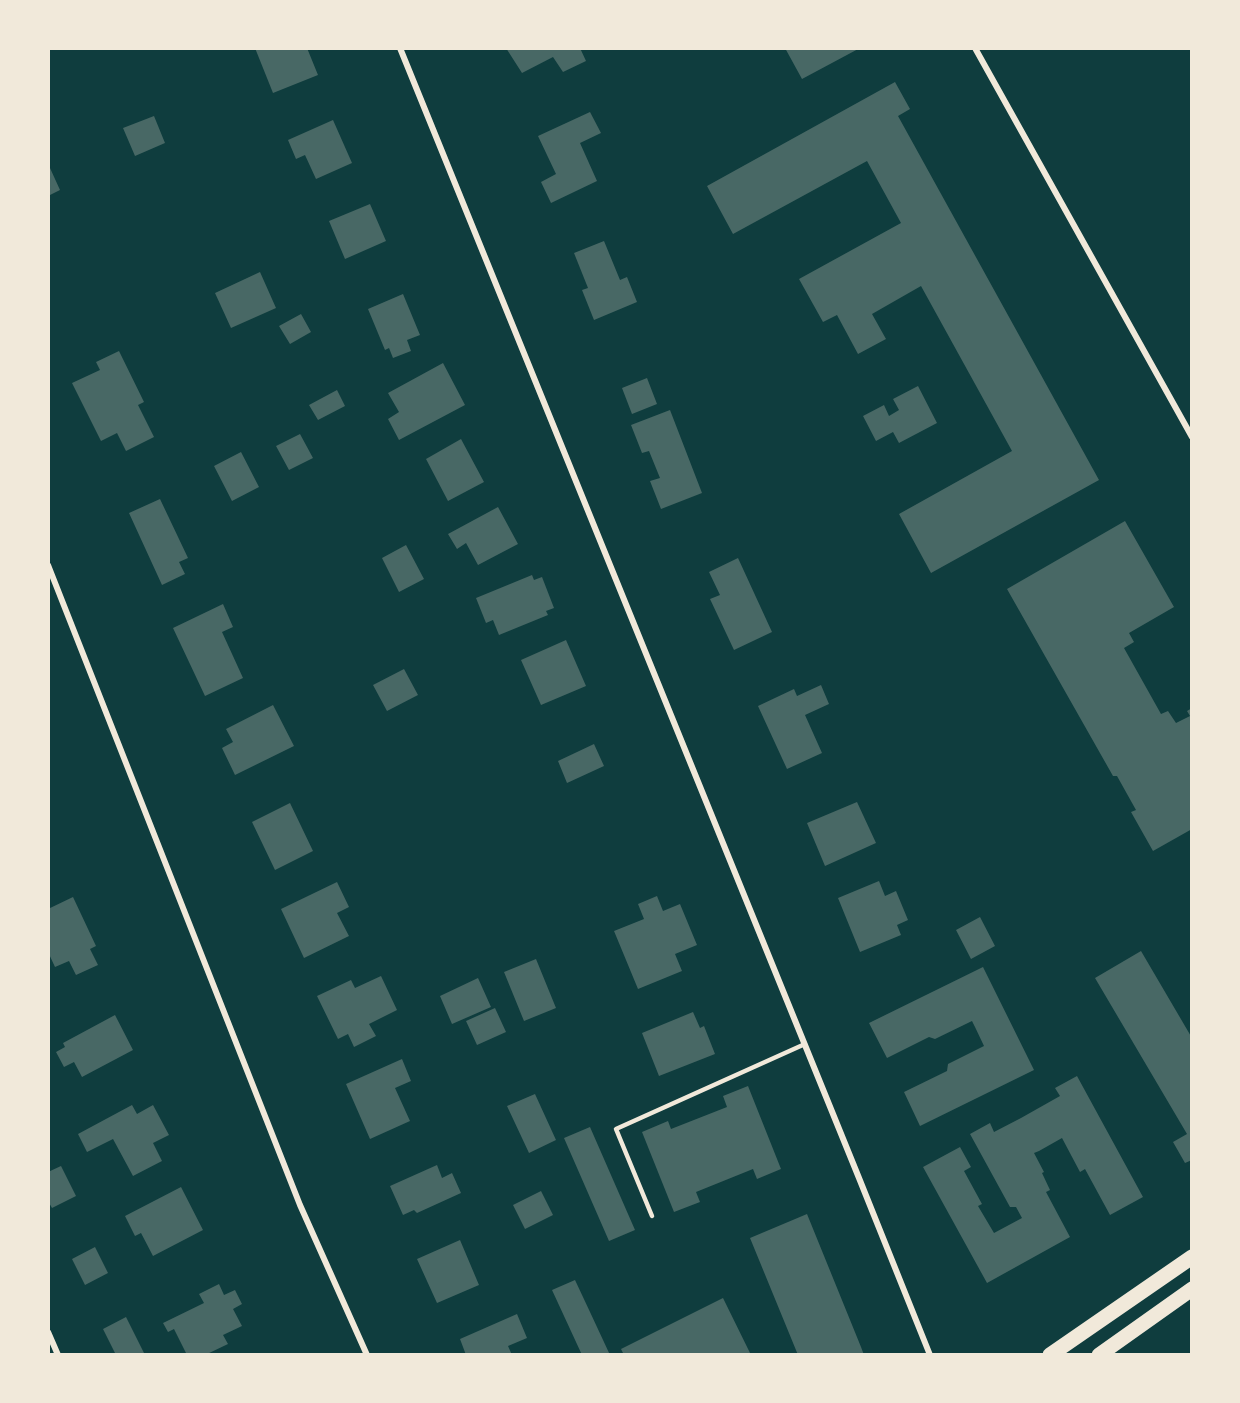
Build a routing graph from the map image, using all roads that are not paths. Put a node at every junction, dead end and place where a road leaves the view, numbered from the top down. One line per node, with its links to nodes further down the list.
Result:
1 (400, 48): 5 (street)
2 (975, 48): 3 (street)
3 (1192, 437)
4 (48, 565): 11 (street)
5 (805, 1044): 6 (lane); 12 (street)
6 (652, 1216)
7 (1192, 1257): 13 (main road)
8 (1192, 1289): 14 (main road)
9 (48, 1332): 10 (street)
10 (58, 1355)
11 (367, 1355)
12 (930, 1355)
13 (1050, 1355)
14 (1099, 1355)

